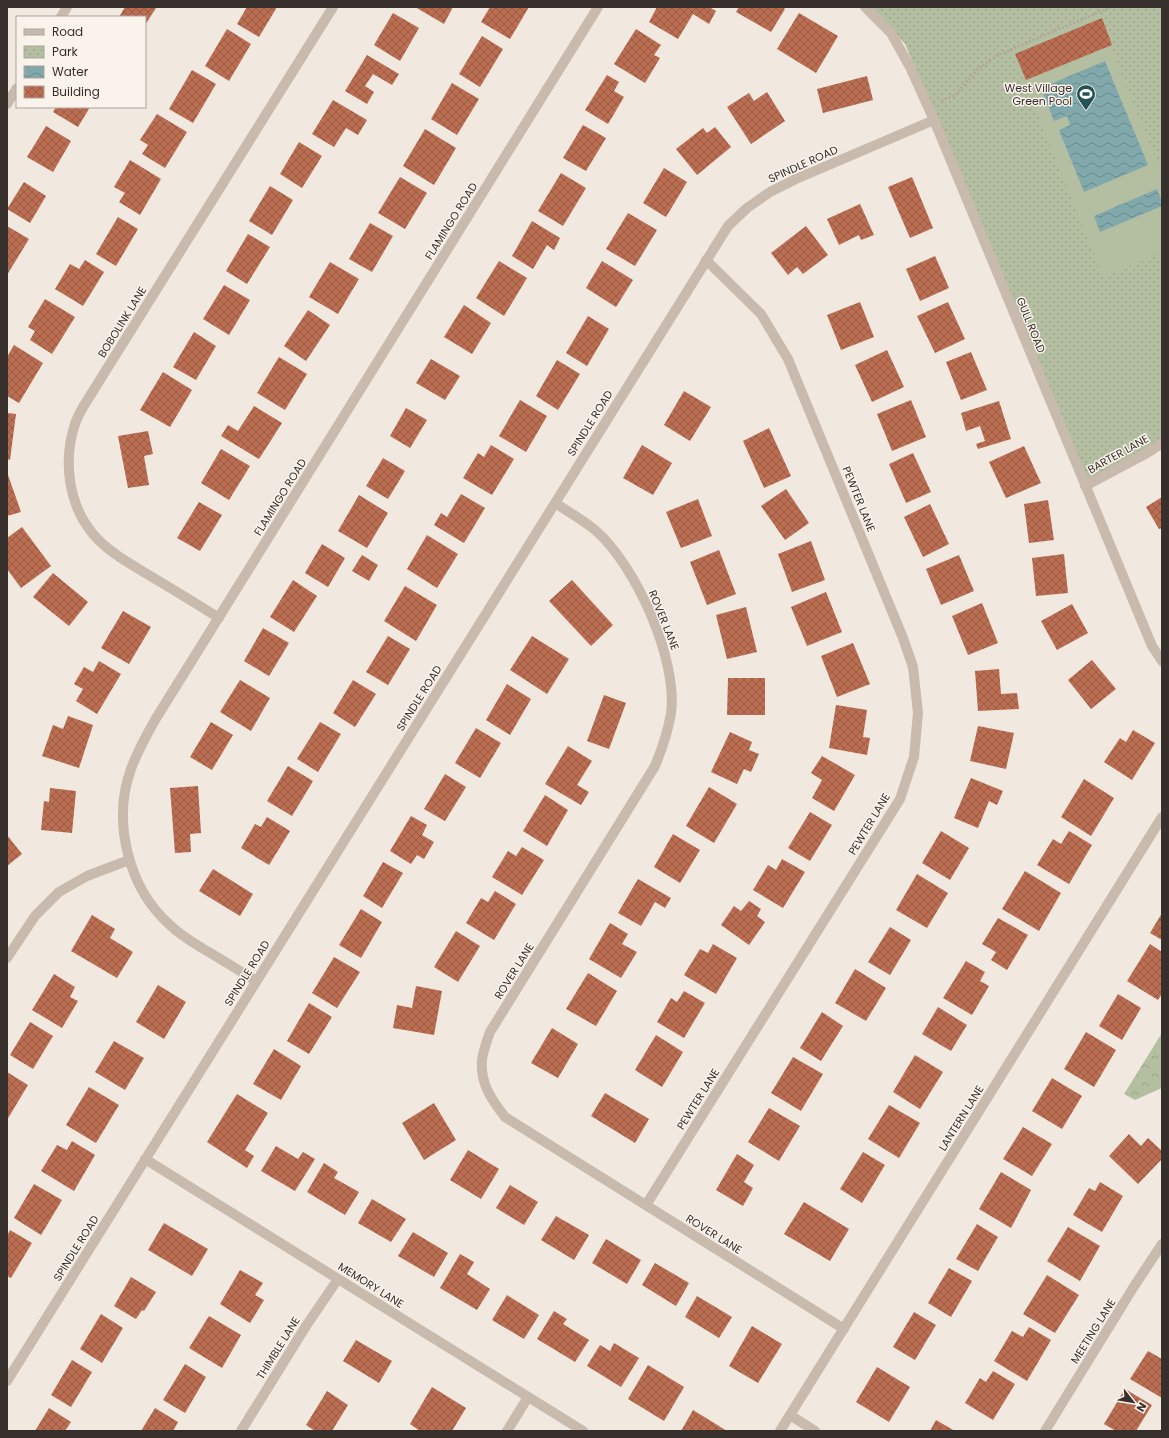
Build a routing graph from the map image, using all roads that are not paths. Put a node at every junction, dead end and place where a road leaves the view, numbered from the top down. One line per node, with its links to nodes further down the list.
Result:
1 (67, 7): 5 (street)
2 (333, 7): 13 (street, BOBOLINK LANE)
3 (598, 7): 13 (street, FLAMINGO ROAD)
4 (865, 7): 8 (street, GULL ROAD)
5 (62, 16)
6 (16, 90): 7 (street)
7 (7, 104)
8 (934, 120): 9 (street, SPINDLE ROAD); 11 (street, GULL ROAD)
9 (706, 260): 12 (street, SPINDLE ROAD); 20 (street, PEWTER LANE)
10 (1162, 443): 11 (street, BARTER LANE)
11 (1085, 486): 14 (street, GULL ROAD)
12 (555, 503): 18 (street, SPINDLE ROAD); 20 (street, ROVER LANE)
13 (219, 618): 16 (street, FLAMINGO ROAD)
14 (1162, 661)
15 (1162, 817): 23 (street, LANTERN LANE)
16 (130, 860): 17 (street); 18 (street, FLAMINGO ROAD)
17 (8, 952)
18 (256, 981): 19 (street, SPINDLE ROAD)
19 (145, 1159): 22 (street, MEMORY LANE); 24 (street, SPINDLE ROAD)
20 (646, 1205): 23 (street, ROVER LANE)
21 (1162, 1244): 32 (street, MEETING LANE)
22 (338, 1279): 25 (street, MEMORY LANE); 27 (street, THIMBLE LANE)
23 (844, 1329): 26 (street, LANTERN LANE)
24 (7, 1381)
25 (528, 1397): 28 (street); 29 (street, MEMORY LANE)
26 (790, 1415): 30 (street, LANTERN LANE); 31 (street)
27 (241, 1431)
28 (506, 1431)
29 (583, 1431)
30 (780, 1431)
31 (815, 1431)
32 (1045, 1431)

